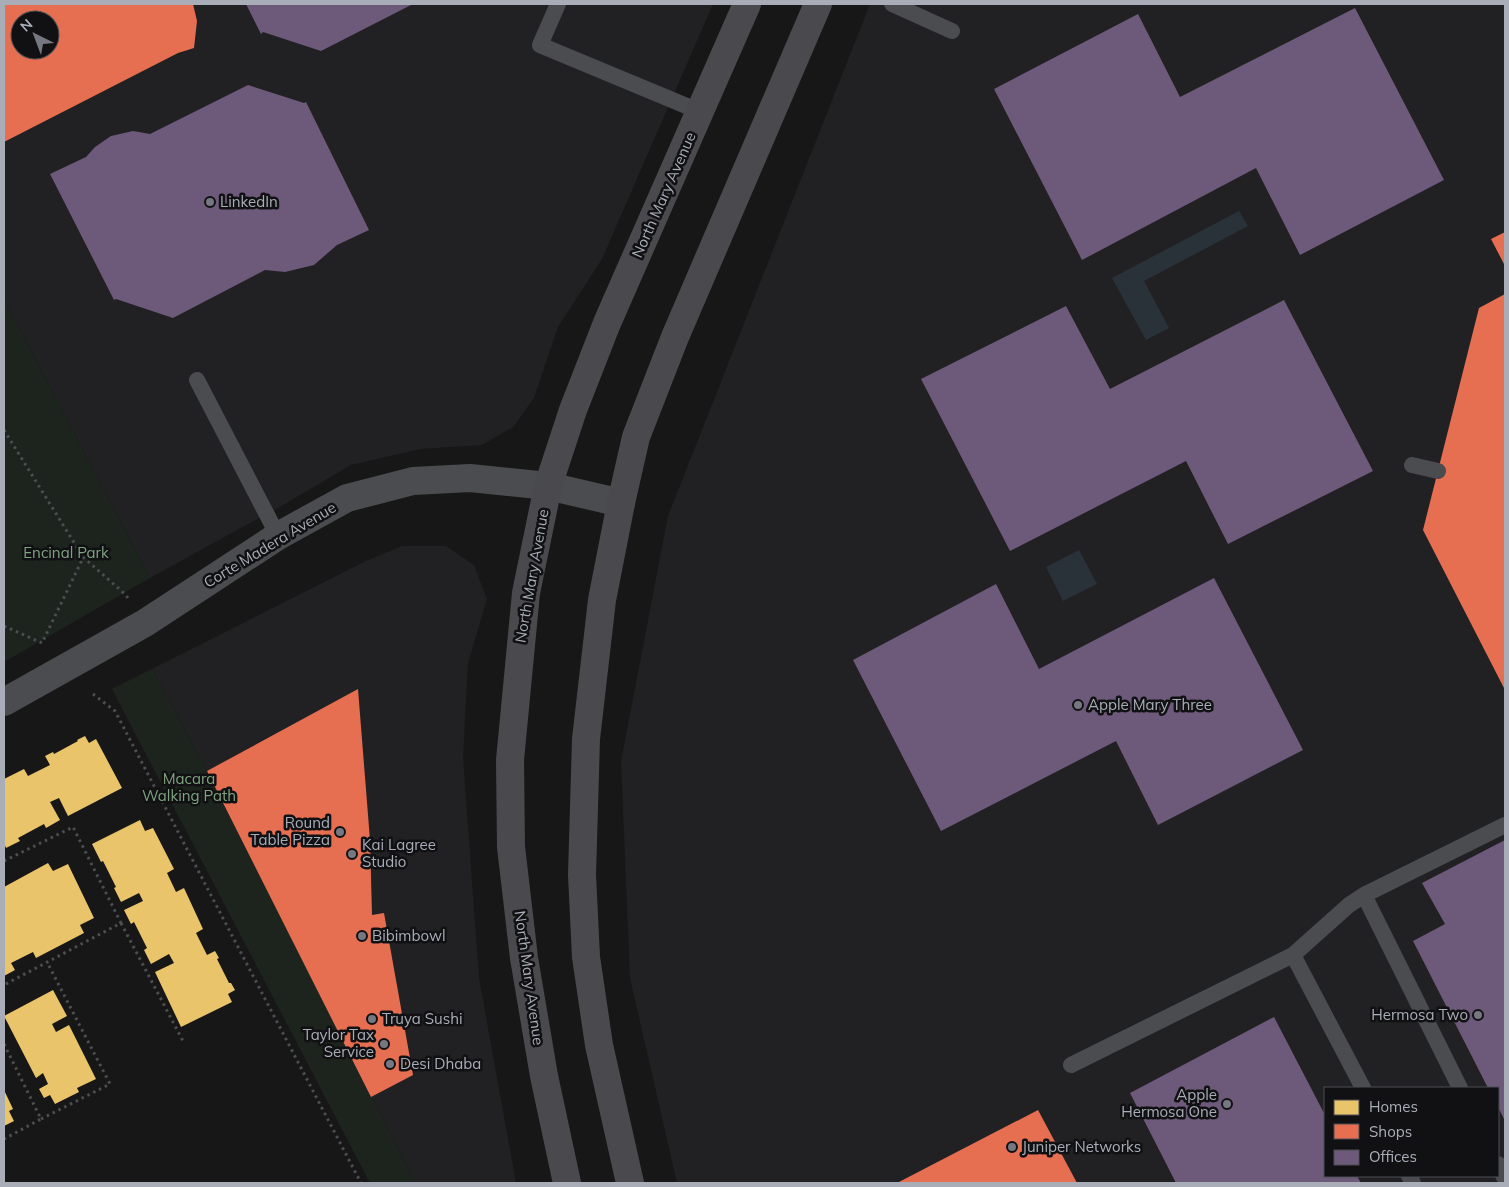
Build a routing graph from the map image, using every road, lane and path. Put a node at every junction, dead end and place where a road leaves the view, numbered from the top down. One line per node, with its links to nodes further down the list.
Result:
1 (558, 4): 6 (lane)
2 (747, 4): 6 (main road, North Mary Avenue)
3 (818, 4): 12 (main road)
4 (892, 4): 5 (lane)
5 (952, 31)
6 (701, 112): 11 (main road, North Mary Avenue)
7 (197, 380): 13 (lane)
8 (4, 430): 14 (path)
9 (1412, 465): 10 (lane)
10 (1438, 471)
11 (548, 486): 12 (street, Corte Madera Avenue); 13 (street, Corte Madera Avenue); 36 (main road, North Mary Avenue)
12 (621, 502): 37 (main road)
13 (278, 536): 15 (street, Corte Madera Avenue)
14 (83, 557): 15 (path); 16 (path)
15 (145, 623): 18 (street, Corte Madera Avenue)
16 (4, 626)
17 (94, 694): 35 (path)
18 (4, 702)
19 (1505, 825): 21 (lane)
20 (4, 861): 22 (path)
21 (1364, 895): 23 (lane); 30 (lane)
22 (121, 923): 24 (path); 26 (path)
23 (1293, 955): 28 (lane); 29 (lane)
24 (47, 962): 25 (path); 31 (path)
25 (4, 985)
26 (184, 1043)
27 (4, 1044): 31 (path)
28 (1071, 1065)
29 (1362, 1087)
30 (1460, 1087)
31 (41, 1120): 32 (path)
32 (4, 1139)
33 (1499, 1166): 34 (lane)
34 (1505, 1179)
35 (361, 1183)
36 (567, 1183)
37 (630, 1183)

